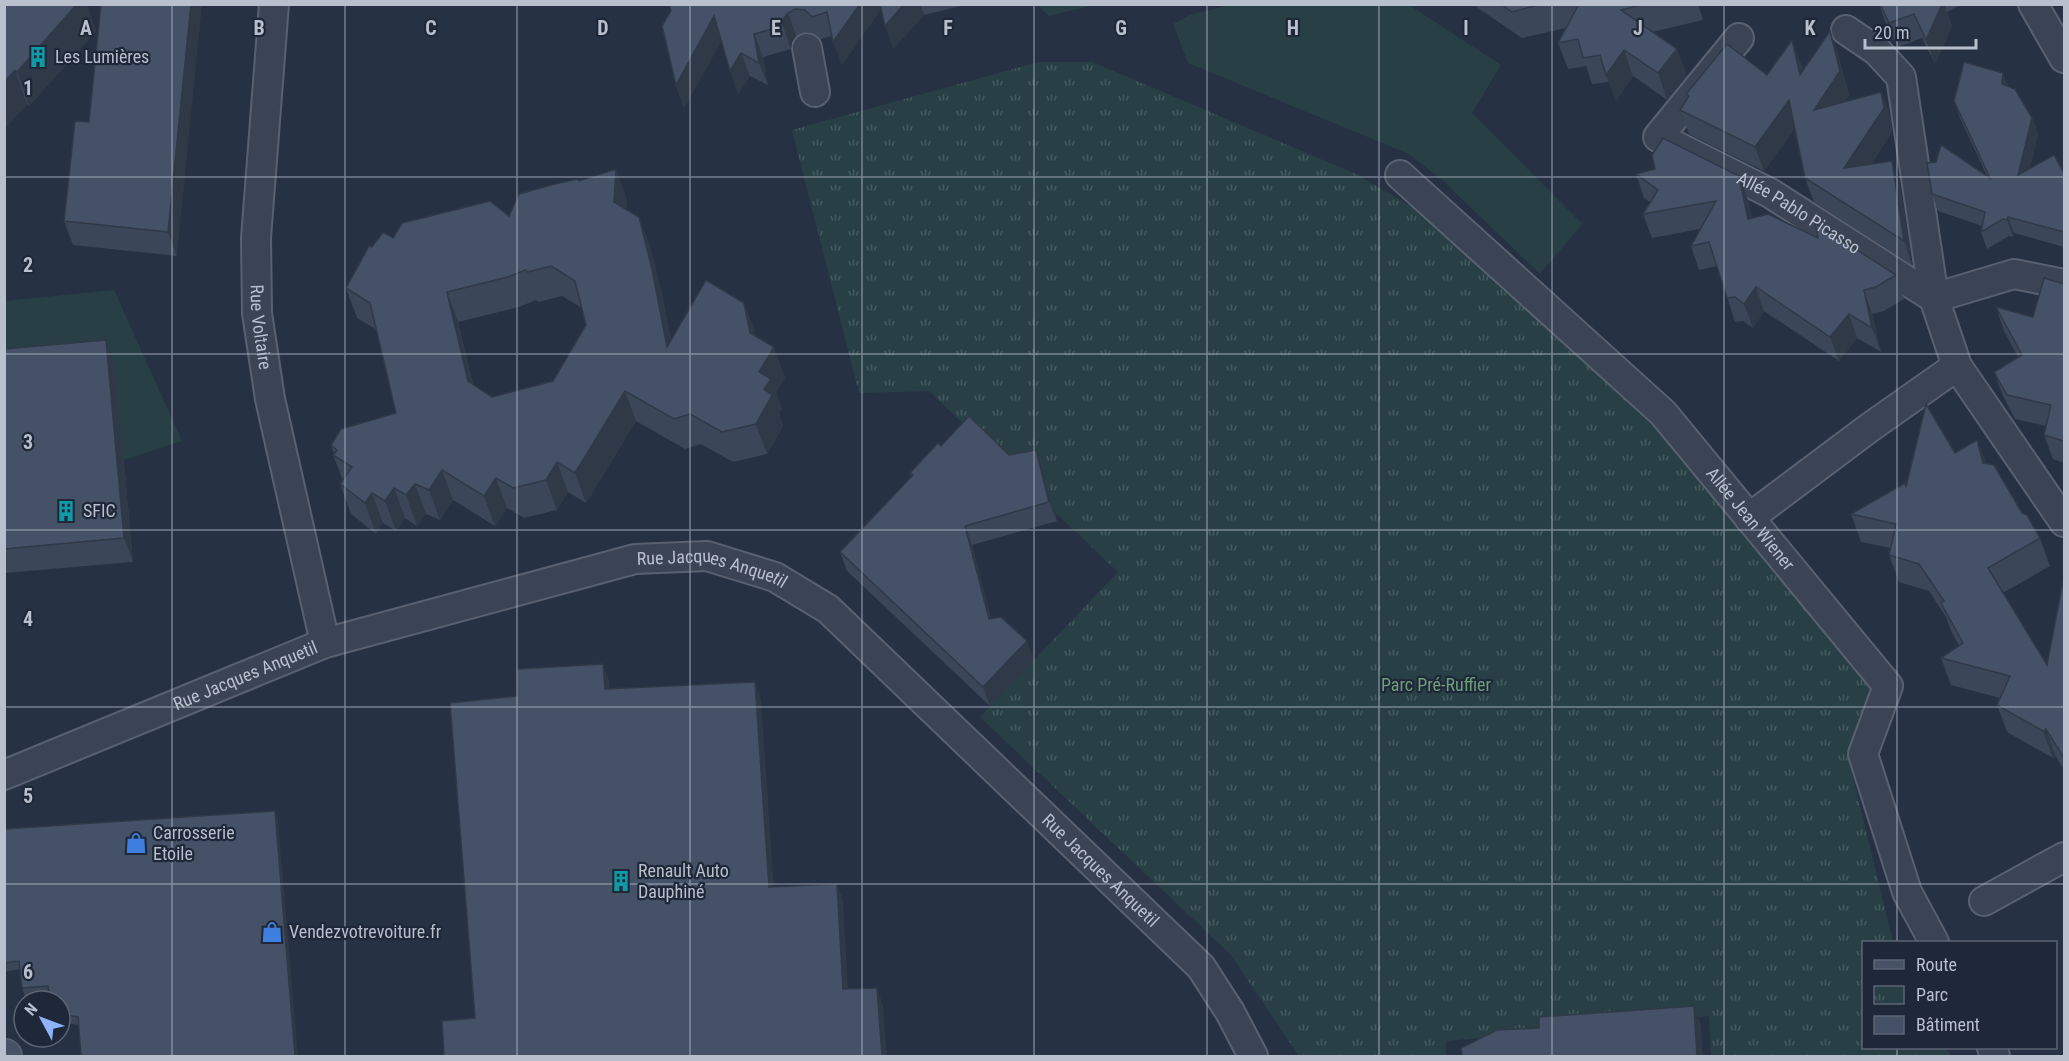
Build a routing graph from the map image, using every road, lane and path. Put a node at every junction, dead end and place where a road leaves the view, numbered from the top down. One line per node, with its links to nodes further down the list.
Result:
1 (273, 4): 14 (street, Rue Voltaire)
2 (2033, 4): 6 (street)
3 (1846, 30): 10 (street)
4 (1739, 38): 10 (street, Allée Pablo Picasso)
5 (807, 48): 7 (street)
6 (2063, 54)
7 (815, 92)
8 (1400, 175): 12 (street, Allée Jean Wiener)
9 (2064, 285): 10 (street)
10 (1934, 298): 11 (street)
11 (1957, 366): 12 (street); 13 (street)
12 (1749, 518): 18 (street, Allée Jean Wiener)
13 (2064, 522)
14 (325, 643): 15 (street, Rue Jacques Anquetil); 19 (street, Rue Jacques Anquetil)
15 (4, 775)
16 (2064, 857): 17 (street)
17 (1984, 901)
18 (1933, 941)
19 (1253, 1056)

